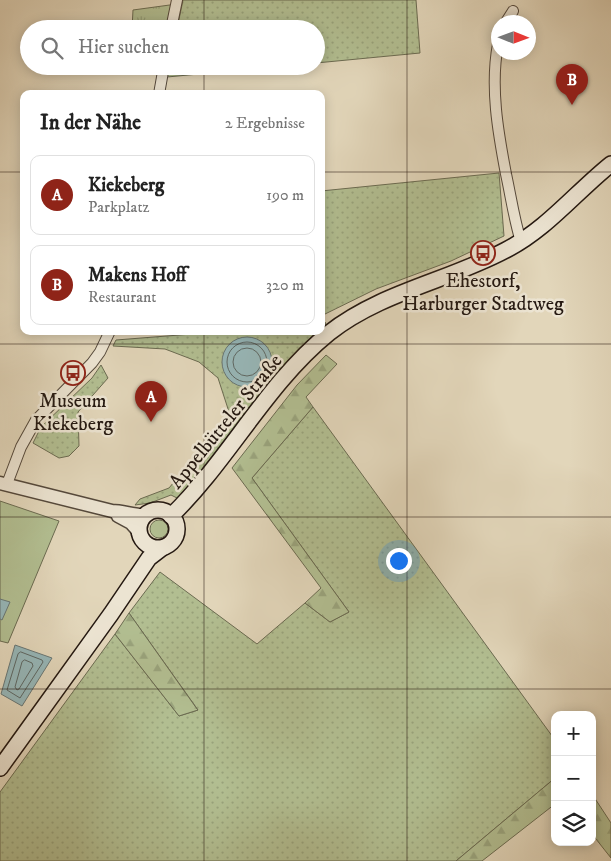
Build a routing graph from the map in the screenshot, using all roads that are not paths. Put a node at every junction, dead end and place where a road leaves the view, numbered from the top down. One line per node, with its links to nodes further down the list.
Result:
1 (177, 0): 4 (street)
2 (513, 11): 3 (street)
3 (510, 15)
4 (173, 20)
5 (496, 60): 9 (street)
6 (162, 75): 7 (street)
7 (160, 90)
8 (610, 168): 9 (main road, Appelbütteler Straße)
9 (521, 242): 14 (main road, Appelbütteler Straße)
10 (108, 335): 11 (street)
11 (2, 483): 12 (street)
12 (112, 511): 13 (street); 15 (street)
13 (145, 515): 14 (main road); 15 (main road)
14 (171, 516): 16 (main road)
15 (140, 536): 16 (main road); 17 (main road)
16 (162, 548): 17 (main road)
17 (122, 598): 18 (main road)
18 (0, 768)

